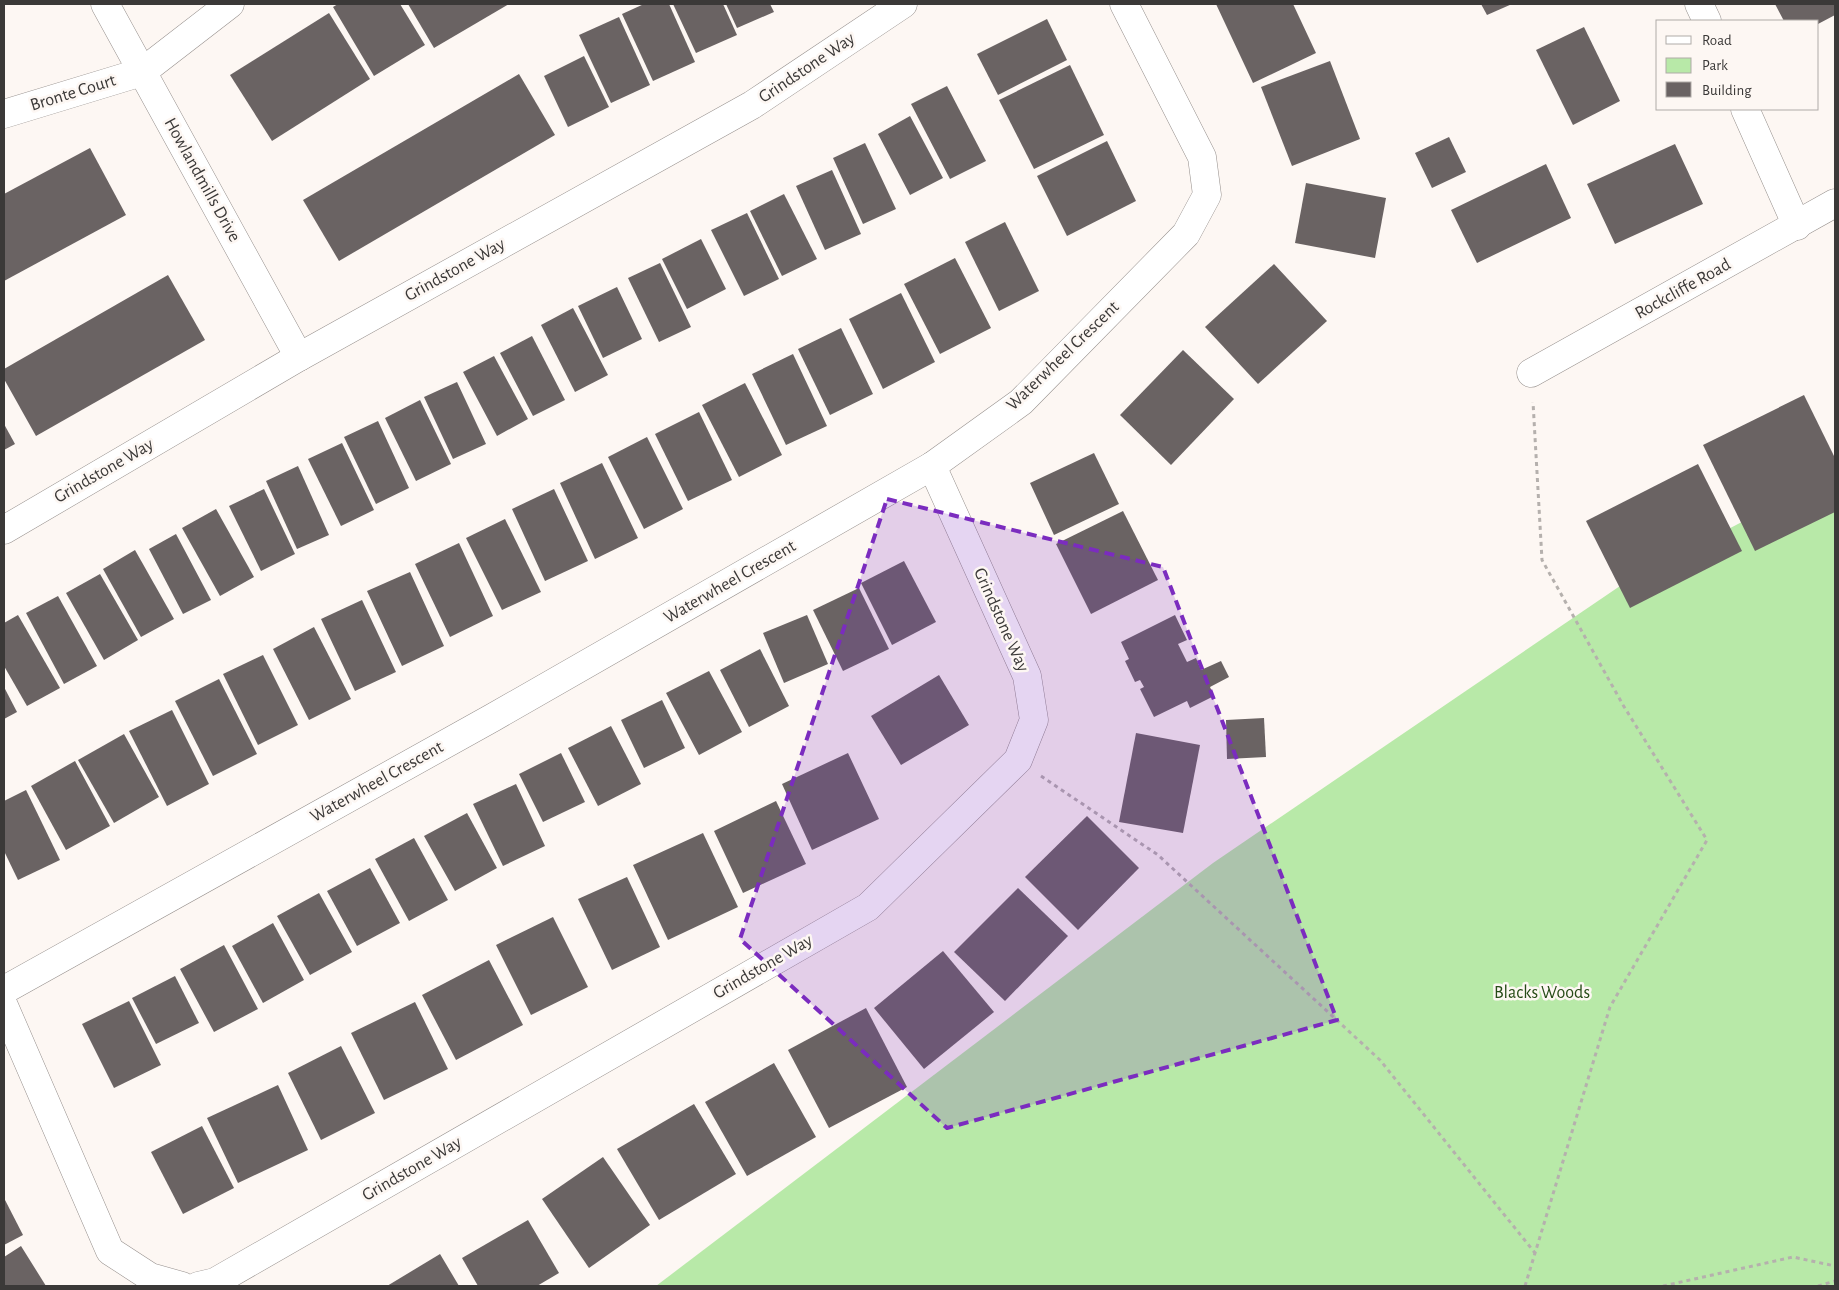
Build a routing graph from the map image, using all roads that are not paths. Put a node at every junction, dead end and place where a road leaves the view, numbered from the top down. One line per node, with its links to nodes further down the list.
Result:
1 (105, 4): 7 (street, Howlandmills Drive)
2 (230, 4): 7 (street)
3 (903, 4): 12 (street, Grindstone Way)
4 (1124, 4): 14 (street, Waterwheel Crescent)
5 (1699, 4): 6 (street)
6 (1706, 20)
7 (142, 72): 9 (street, Bronte Court); 12 (street, Howlandmills Drive)
8 (1746, 110): 11 (street)
9 (4, 114)
10 (1835, 204): 11 (street, Rockcliffe Road)
11 (1797, 226): 13 (street, Rockcliffe Road)
12 (299, 357): 15 (street, Grindstone Way)
13 (1531, 373)
14 (932, 466): 16 (street, Waterwheel Crescent); 19 (street, Grindstone Way)
15 (4, 530)
16 (4, 990)
17 (4, 1006): 18 (street)
18 (182, 1286)
19 (198, 1286)

